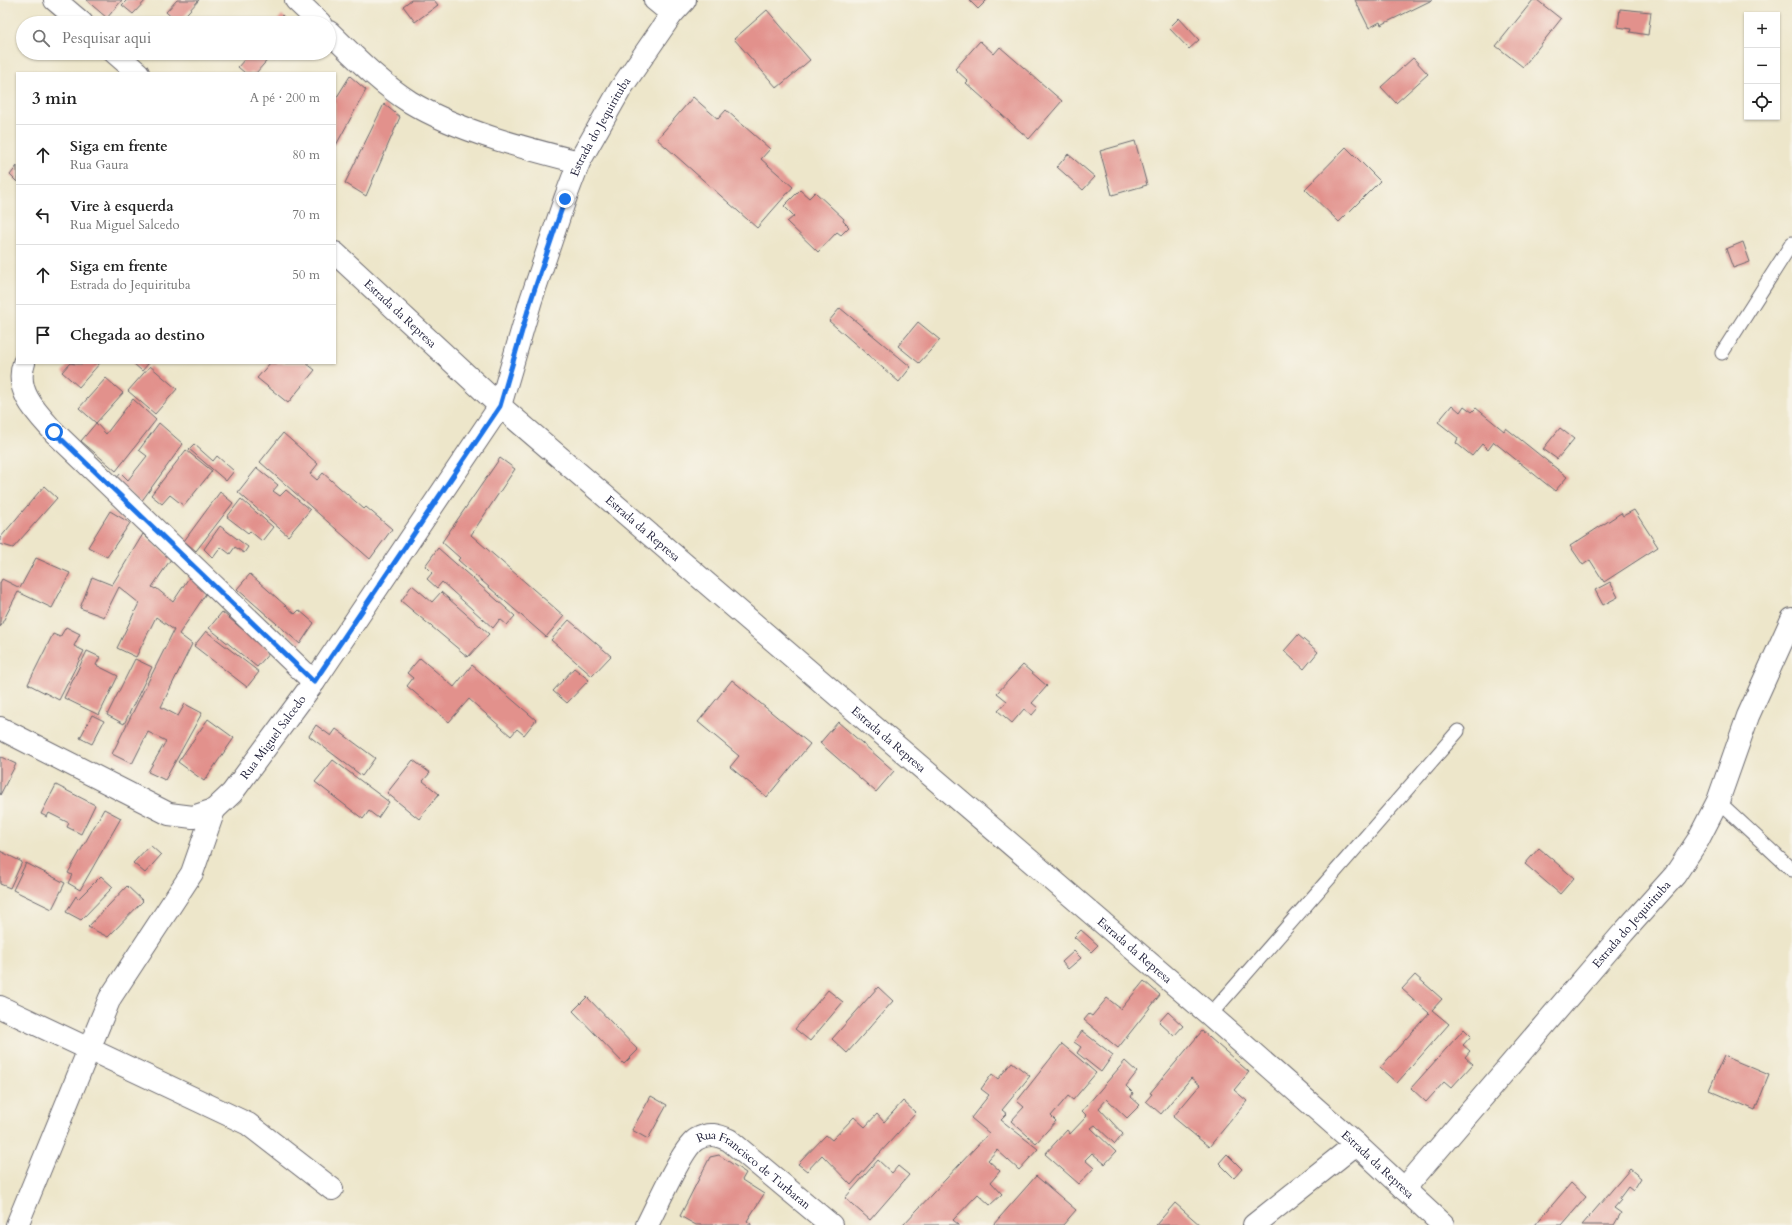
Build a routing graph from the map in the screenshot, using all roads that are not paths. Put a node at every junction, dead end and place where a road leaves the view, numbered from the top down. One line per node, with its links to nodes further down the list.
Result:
1 (56, 0): 5 (street)
2 (296, 0): 6 (street)
3 (655, 0): 4 (street)
4 (678, 7): 10 (street, Estrada do Jequirituba)
5 (74, 16)
6 (313, 16)
7 (336, 39): 10 (street)
8 (124, 60): 9 (street)
9 (137, 72)
10 (579, 162): 15 (street, Estrada do Jequirituba)
11 (1792, 243): 13 (lane)
12 (336, 254): 15 (street, Estrada da Represa)
13 (1722, 353)
14 (24, 364): 17 (street)
15 (500, 406): 17 (street, Rua Miguel Salcedo); 24 (street, Estrada da Represa)
16 (1792, 619): 20 (street, Estrada do Jequirituba)
17 (314, 682): 21 (street, Rua Miguel Salcedo)
18 (0, 728): 21 (street, Rua Miguel Salcedo)
19 (1458, 730): 24 (lane)
20 (1718, 801): 22 (lane); 28 (street, Estrada do Jequirituba)
21 (214, 810): 25 (street)
22 (1792, 870)
23 (0, 1007): 25 (street)
24 (1210, 1015): 26 (street, Estrada da Represa)
25 (89, 1049): 27 (street); 29 (street)
26 (1356, 1144): 28 (street, Estrada da Represa); 32 (street)
27 (332, 1189)
28 (1404, 1189): 33 (street, Estrada da Represa)
29 (17, 1225)
30 (647, 1225): 31 (street, Rua Francisco de Turbaran)
31 (830, 1225)
32 (1254, 1225)
33 (1443, 1225)

